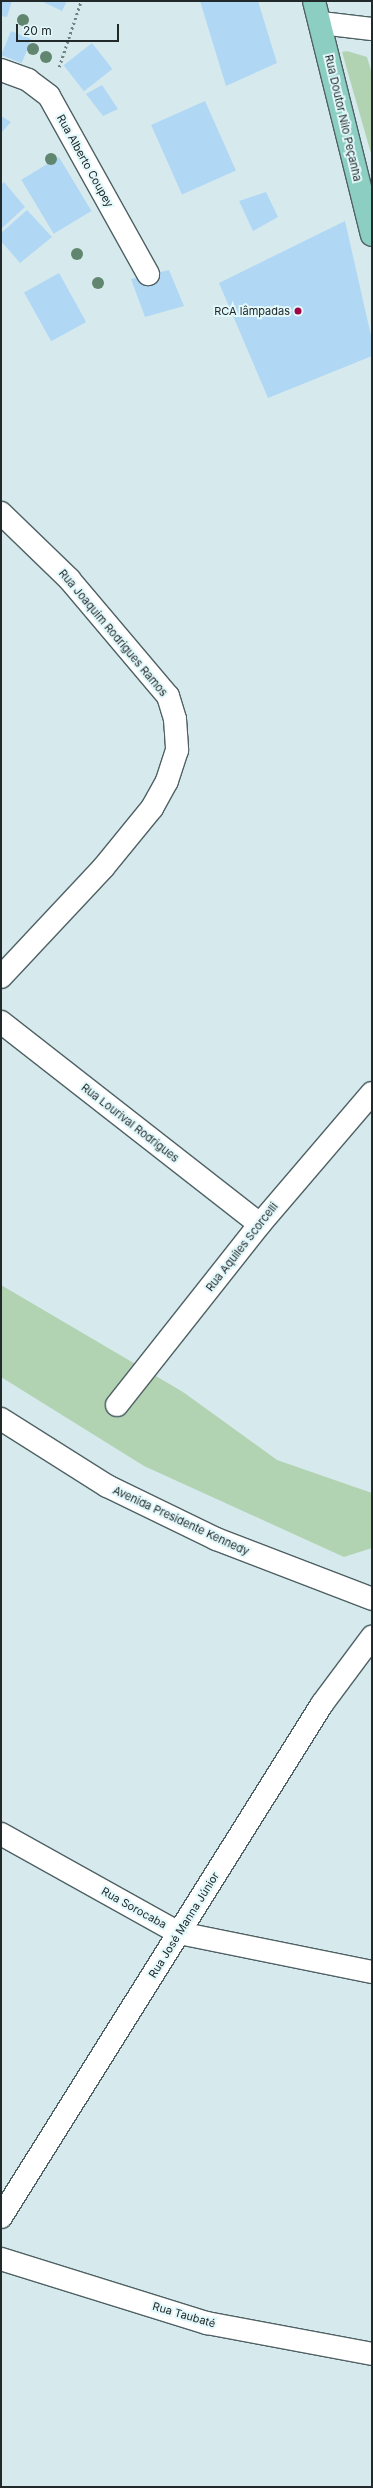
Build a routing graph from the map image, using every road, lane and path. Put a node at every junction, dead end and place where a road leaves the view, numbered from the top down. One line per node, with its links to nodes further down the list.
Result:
1 (81, 1): 6 (path)
2 (314, 1): 3 (main road, Rua Doutor Nilo Peçanha)
3 (320, 23): 4 (street); 7 (main road, Rua Doutor Nilo Peçanha)
4 (372, 29)
5 (1, 70): 6 (street, Rua Alberto Coupey)
6 (49, 96): 8 (street, Rua Alberto Coupey)
7 (372, 235)
8 (148, 274)
9 (1, 513): 10 (street, Rua Joaquim Rodrigues Ramos)
10 (1, 977)
11 (1, 1022): 13 (street, Rua Lourival Rodrigues)
12 (372, 1093): 13 (street, Rua Aquiles Scorcelli)
13 (260, 1224): 14 (street, Rua Aquiles Scorcelli)
14 (117, 1405)
15 (1, 1419): 16 (street, Avenida Presidente Kennedy)
16 (372, 1600)
17 (372, 1636): 19 (street, Rua José Manna Júnior)
18 (1, 1834): 19 (street, Rua Sorocaba)
19 (179, 1933): 20 (street, Rua Sorocaba); 21 (street, Rua José Manna Júnior)
20 (372, 1972)
21 (1, 2217)
22 (1, 2259): 23 (street, Rua Taubaté)
23 (372, 2354)

